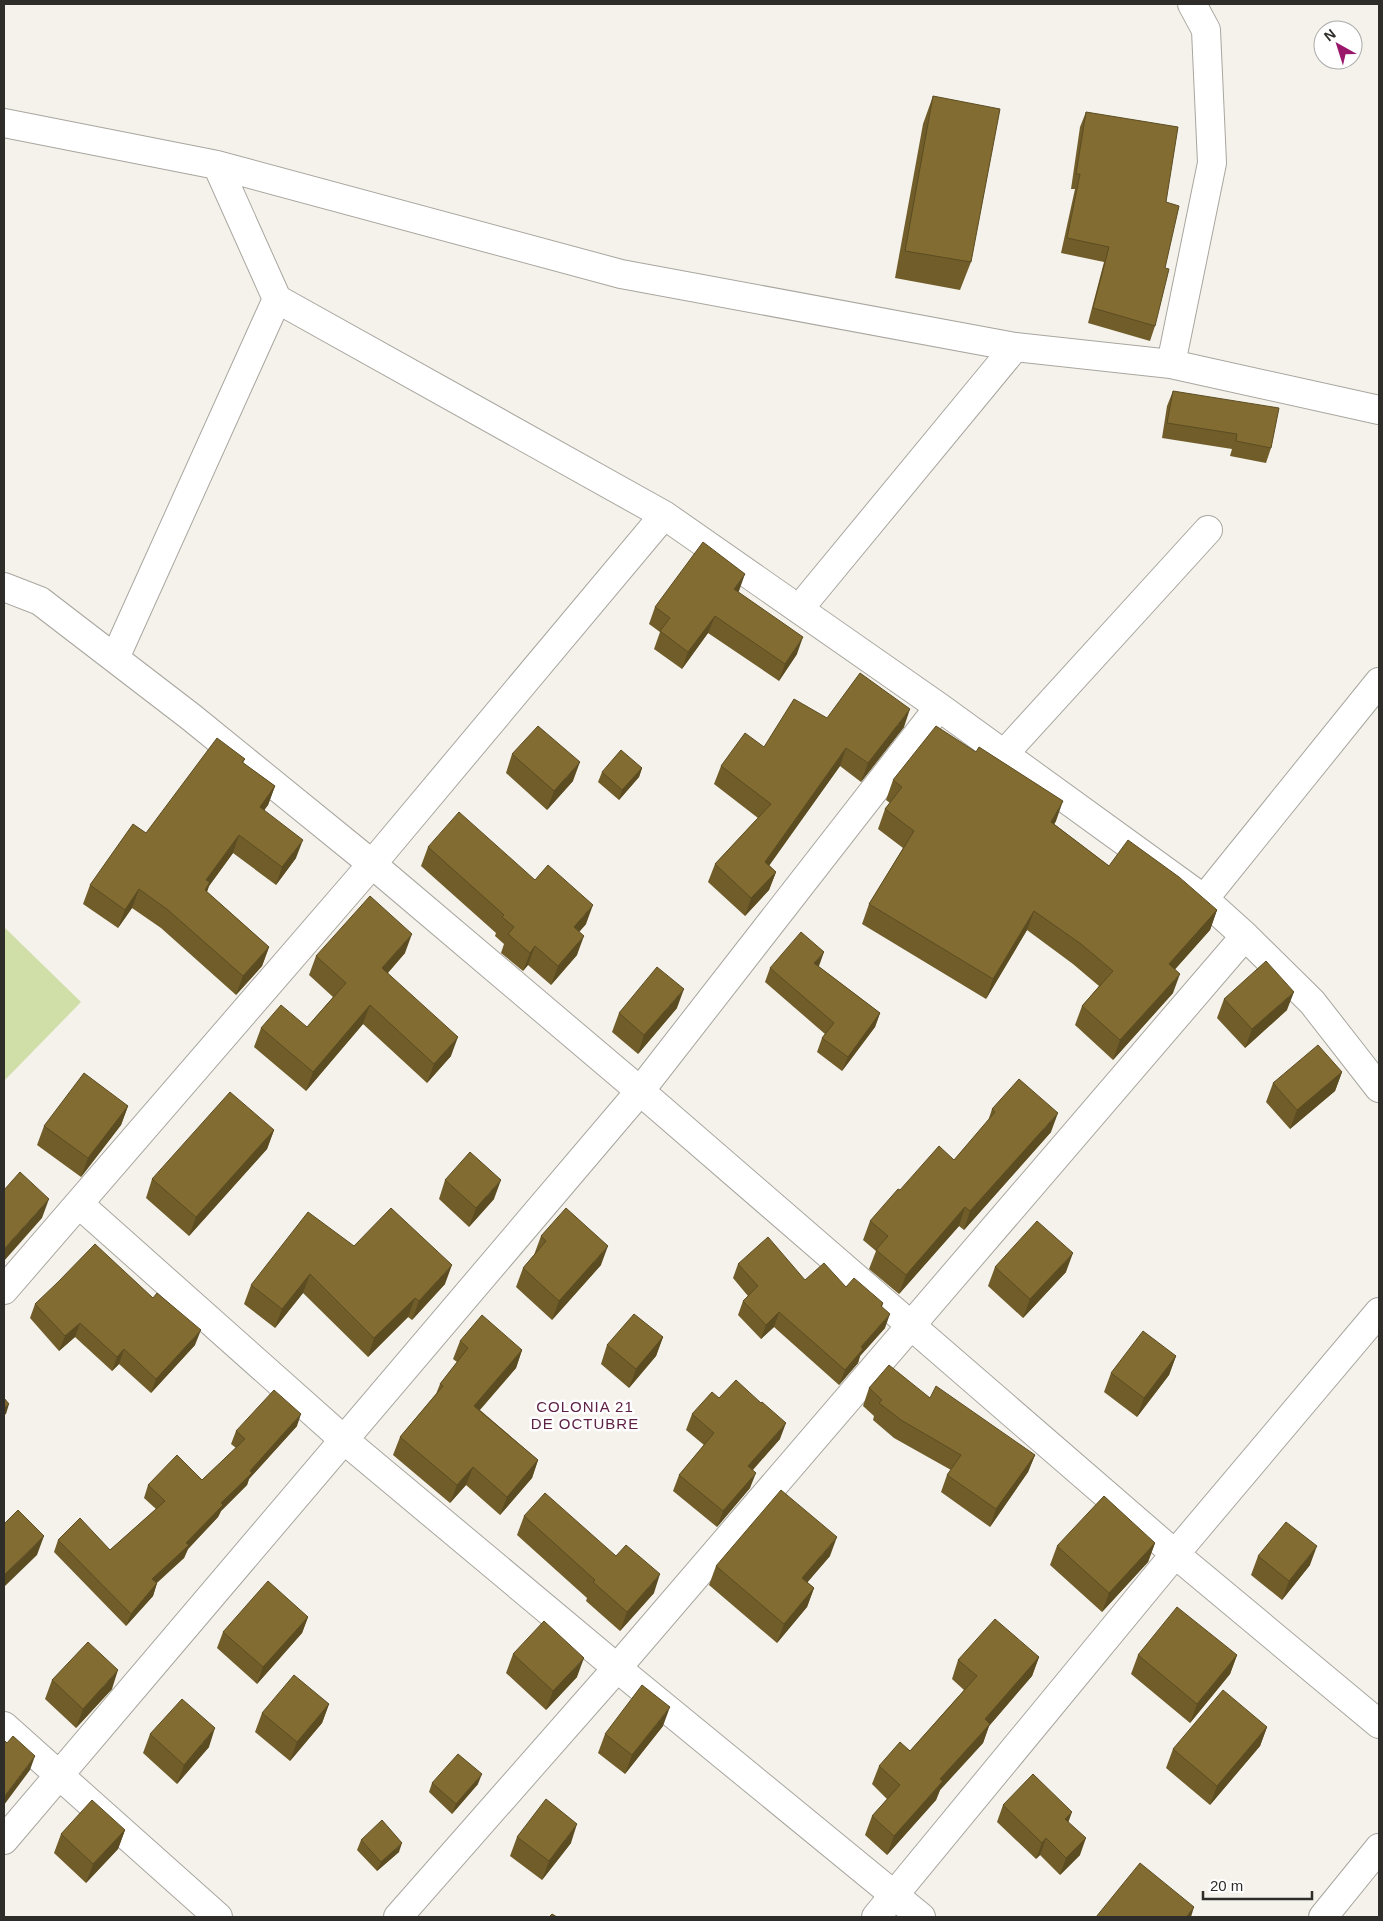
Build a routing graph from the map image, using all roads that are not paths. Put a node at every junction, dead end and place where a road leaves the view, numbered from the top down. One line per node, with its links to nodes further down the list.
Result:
1 (1192, 4): 6 (street)
2 (4, 123): 3 (street)
3 (217, 165): 4 (street); 5 (street)
4 (277, 299): 8 (street); 12 (street)
5 (1014, 347): 6 (street); 11 (street)
6 (1171, 364): 7 (street)
7 (1379, 410)
8 (664, 515): 11 (street); 16 (street)
9 (1208, 530): 15 (street)
10 (4, 587): 12 (street)
11 (799, 609): 14 (street)
12 (115, 658): 16 (street)
13 (1379, 682): 17 (street)
14 (939, 707): 15 (street); 20 (street)
15 (1004, 754): 17 (street)
16 (372, 864): 20 (street); 21 (street)
17 (1204, 899): 18 (street)
18 (1245, 936): 19 (street); 24 (street)
19 (1377, 1081)
20 (640, 1091): 24 (street); 25 (street)
21 (79, 1204): 22 (street); 25 (street)
22 (4, 1290)
23 (1379, 1312): 26 (street)
24 (910, 1326): 26 (street); 27 (street)
25 (343, 1439): 27 (street); 30 (street)
26 (1175, 1554): 28 (street); 33 (street)
27 (617, 1668): 33 (street); 35 (street)
28 (1379, 1724)
29 (4, 1726): 30 (street)
30 (60, 1775): 31 (street); 34 (street)
31 (4, 1840)
32 (1379, 1848): 38 (street)
33 (895, 1895): 36 (street); 37 (street)
34 (218, 1917)
35 (398, 1917)
36 (876, 1917)
37 (921, 1917)
38 (1323, 1917)

